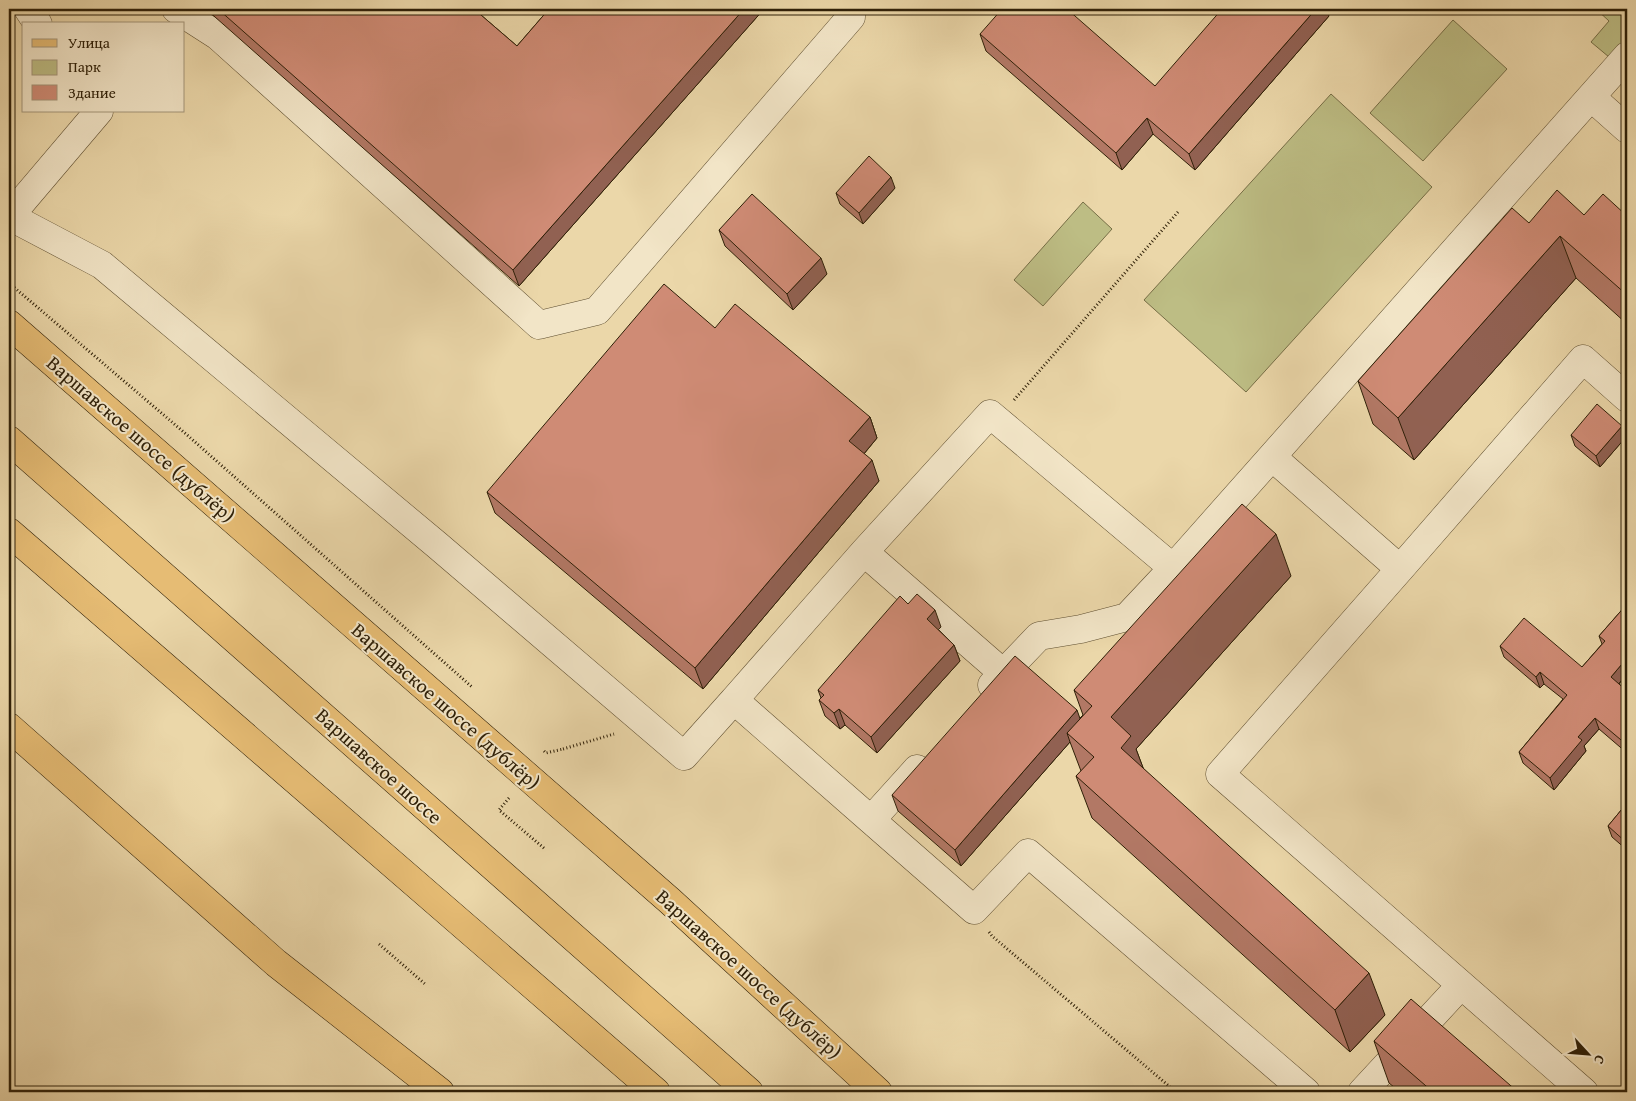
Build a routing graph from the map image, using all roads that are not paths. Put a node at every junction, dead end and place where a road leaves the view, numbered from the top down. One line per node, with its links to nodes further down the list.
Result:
1 (28, 9): 5 (lane)
2 (169, 9): 6 (lane)
3 (176, 9): 4 (lane)
4 (852, 9)
5 (37, 22)
6 (164, 22)
7 (1627, 56): 8 (lane)
8 (1591, 97): 10 (lane); 15 (lane)
9 (98, 112): 11 (lane)
10 (1627, 129)
11 (9, 216): 21 (lane)
12 (9, 324): 30 (main road, Варшавское шоссе (дублёр))
13 (1627, 398): 19 (lane)
14 (9, 440): 29 (main road, Варшавское шоссе)
15 (1272, 456): 18 (lane); 19 (lane)
16 (9, 532): 28 (main road)
17 (864, 552): 18 (lane); 20 (lane); 21 (lane)
18 (1173, 568): 20 (lane)
19 (1400, 569): 26 (lane)
20 (1003, 673): 22 (lane)
21 (734, 700): 25 (lane)
22 (976, 703)
23 (9, 727): 27 (main road)
24 (930, 754): 25 (lane)
25 (871, 820): 31 (lane)
26 (1461, 985): 32 (lane); 33 (lane)
27 (440, 1092)
28 (656, 1092)
29 (749, 1092)
30 (878, 1092)
31 (1306, 1092)
32 (1362, 1092)
33 (1584, 1092)

